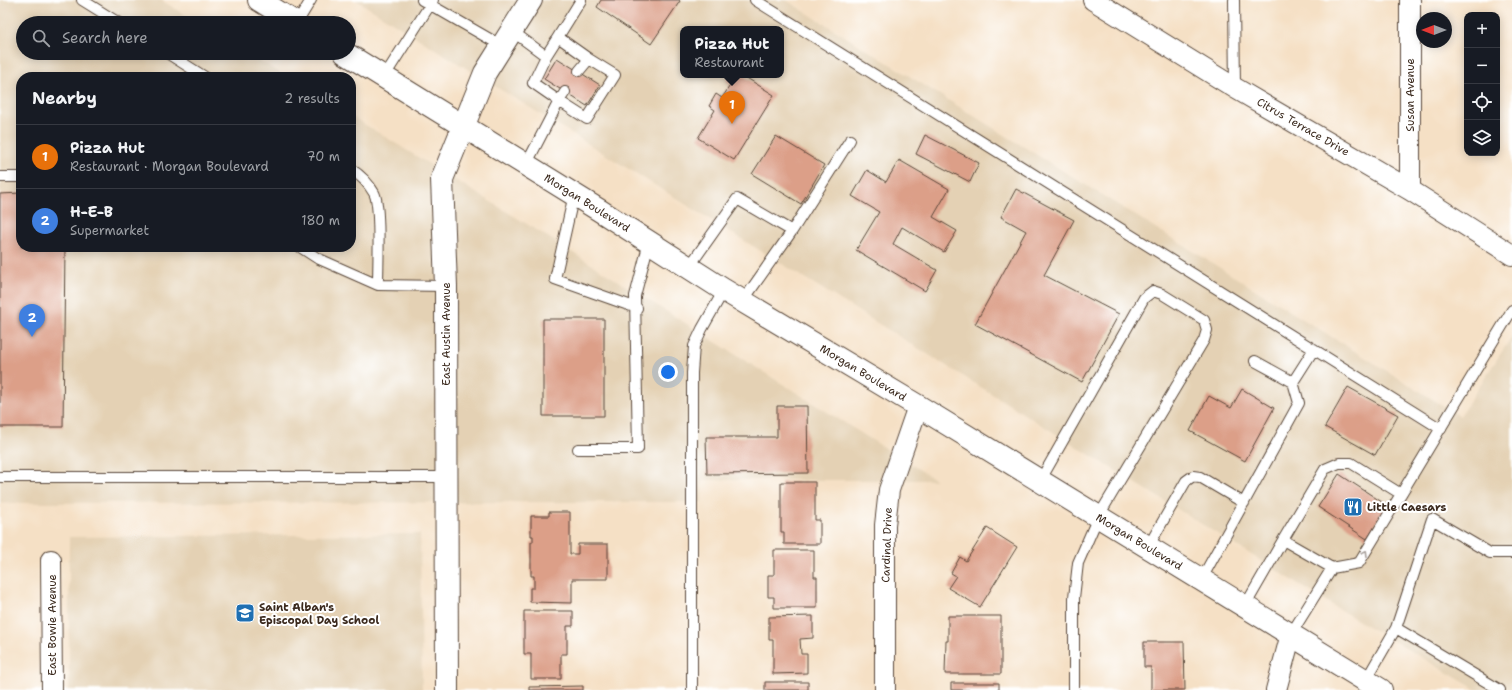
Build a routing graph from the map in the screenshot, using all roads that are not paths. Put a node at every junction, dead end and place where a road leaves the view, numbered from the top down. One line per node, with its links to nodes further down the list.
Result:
1 (82, 0): 11 (lane)
2 (259, 0): 12 (main road)
3 (311, 0): 13 (lane)
4 (532, 0): 15 (main road, East Austin Avenue)
5 (581, 0): 14 (lane)
6 (755, 0): 44 (lane)
7 (1093, 0): 23 (street, Citrus Terrace Drive)
8 (1234, 0): 23 (lane)
9 (1410, 0): 31 (street, Susan Avenue)
10 (428, 2): 15 (lane); 22 (lane)
11 (108, 16)
12 (285, 16)
13 (301, 16)
14 (558, 37): 16 (lane); 17 (lane)
15 (507, 39): 16 (lane); 25 (main road, East Austin Avenue)
16 (546, 56): 24 (lane)
17 (589, 59): 20 (lane); 24 (lane)
18 (178, 60): 21 (lane)
19 (356, 60): 22 (main road, Morgan Boulevard)
20 (579, 71)
21 (197, 72)
22 (384, 77): 25 (main road, Morgan Boulevard)
23 (1235, 88): 31 (street, Citrus Terrace Drive)
24 (562, 97): 27 (lane)
25 (464, 126): 27 (main road, Morgan Boulevard); 39 (main road, East Austin Avenue)
26 (850, 140): 33 (lane)
27 (526, 165): 32 (main road, Morgan Boulevard)
28 (356, 172): 38 (lane)
29 (0, 177): 30 (lane)
30 (16, 177)
31 (1410, 190): 36 (street, Citrus Terrace Drive)
32 (574, 194): 34 (main road, Morgan Boulevard); 42 (lane)
33 (792, 231): 37 (lane); 41 (lane)
34 (649, 242): 37 (main road, Morgan Boulevard); 42 (lane)
35 (308, 252): 38 (lane)
36 (1512, 255)
37 (689, 267): 40 (main road, Morgan Boulevard)
38 (378, 285): 39 (lane)
39 (446, 286): 51 (main road, East Austin Avenue)
40 (724, 290): 41 (main road, Morgan Boulevard); 68 (lane)
41 (743, 301): 47 (main road, Morgan Boulevard)
42 (637, 308): 49 (lane)
43 (1512, 310): 48 (lane)
44 (1314, 349): 46 (lane); 48 (lane)
45 (1255, 362): 46 (lane)
46 (1293, 382): 54 (lane)
47 (918, 406): 52 (main road, Morgan Boulevard); 69 (street, Cardinal Drive)
48 (1441, 428): 53 (lane)
49 (578, 449)
50 (0, 477): 51 (lane)
51 (447, 477): 67 (main road, East Austin Avenue)
52 (1040, 481): 55 (main road, Morgan Boulevard); 55 (lane)
53 (1401, 494): 56 (lane); 60 (lane, one-way to 53)
54 (1244, 503): 57 (lane); 61 (lane)
55 (1098, 517): 57 (main road, Morgan Boulevard); 70 (lane)
56 (1283, 540): 60 (lane); 62 (lane)
57 (1148, 547): 61 (main road, Morgan Boulevard)
58 (1512, 553): 63 (lane)
59 (52, 560): 66 (street, East Bowie Avenue)
60 (1332, 568): 64 (lane)
61 (1201, 580): 62 (main road, Morgan Boulevard)
62 (1245, 606): 64 (main road, Morgan Boulevard)
63 (1396, 628): 65 (lane); 72 (lane)
64 (1291, 634): 65 (main road, Morgan Boulevard); 71 (street)
65 (1374, 685)
66 (52, 690)
67 (447, 690)
68 (692, 690)
69 (885, 690)
70 (1074, 690)
71 (1276, 690)
72 (1500, 690)

